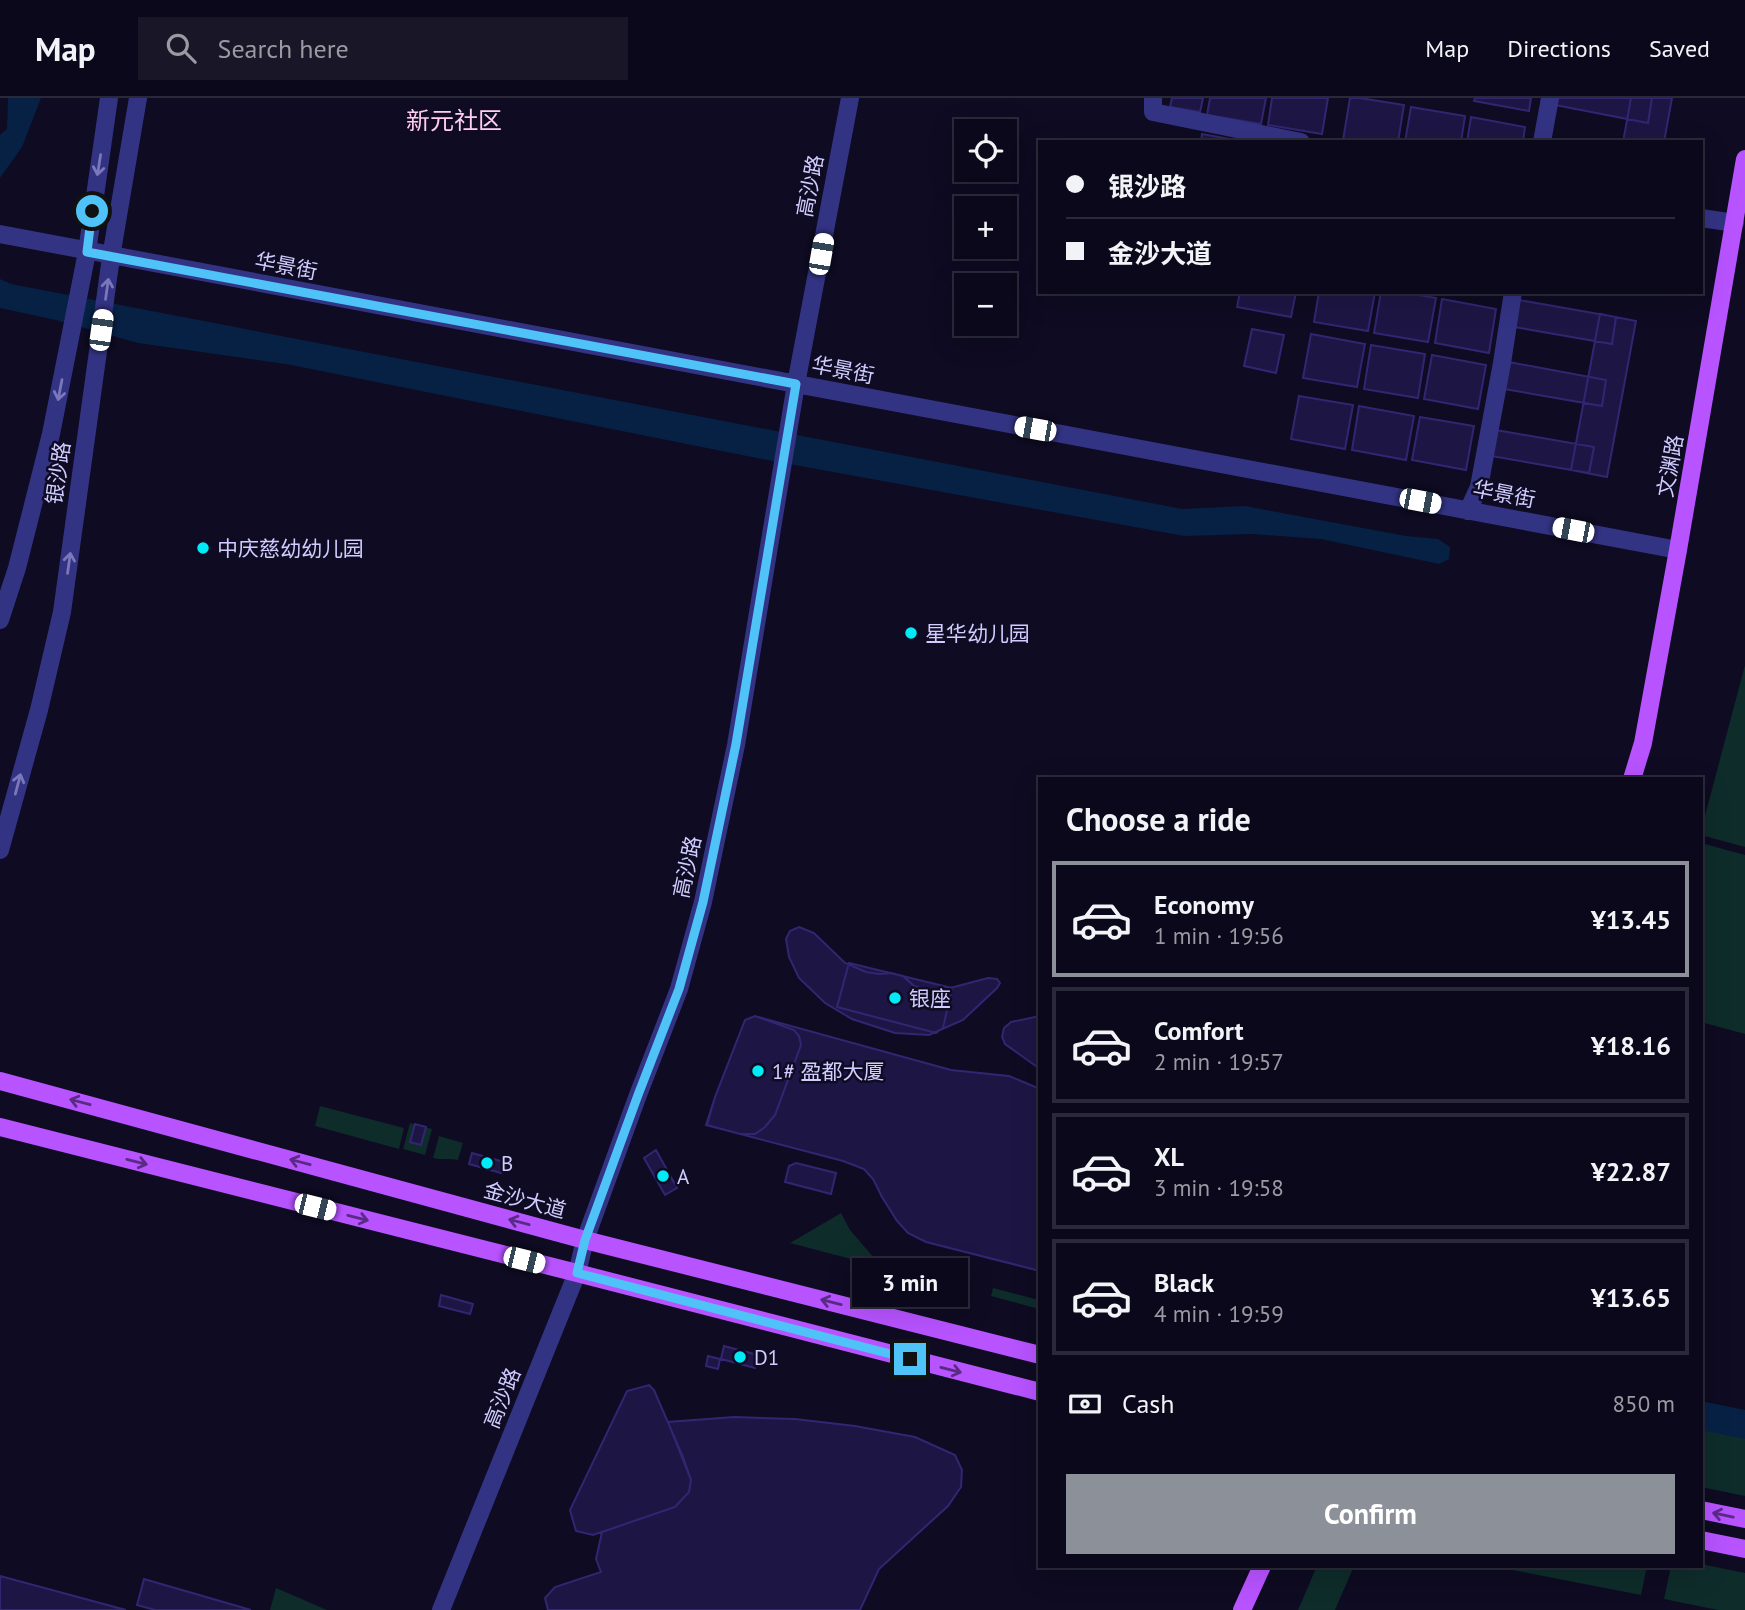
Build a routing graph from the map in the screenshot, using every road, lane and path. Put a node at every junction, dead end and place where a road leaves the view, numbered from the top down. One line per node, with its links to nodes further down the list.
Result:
1 (109, 98): 12 (street, 银沙路, one-way to 12)
2 (138, 98): 13 (street, 银沙路)
3 (850, 98): 15 (street, 高沙路)
4 (1153, 98): 6 (street)
5 (1550, 98): 7 (street)
6 (1291, 140)
7 (1542, 140)
8 (1745, 159): 10 (main road, 文渊路)
9 (1703, 218): 10 (street)
10 (1735, 223): 17 (main road, 文渊路)
11 (0, 234): 12 (street, 华景街)
12 (87, 252): 13 (street, 华景街); 18 (street, 银沙路, one-way to 18)
13 (111, 257): 15 (street, 华景街); 20 (street, 银沙路, one-way to 13)
14 (1513, 294): 16 (street)
15 (796, 384): 16 (street, 华景街); 23 (street, 高沙路)
16 (1468, 511): 17 (street, 华景街)
17 (1678, 550): 19 (main road, 文渊路)
18 (0, 620)
19 (1633, 777)
20 (0, 850)
21 (0, 1080): 23 (main road, 金沙大道, one-way to 21)
22 (0, 1127): 24 (main road, one-way to 24)
23 (585, 1240): 24 (street, 高沙路); 25 (main road, 金沙大道, one-way to 23)
24 (577, 1273): 26 (main road, one-way to 26); 32 (street, 高沙路)
25 (1038, 1354)
26 (1038, 1391)
27 (1703, 1510): 28 (main road, one-way to 27)
28 (1745, 1519)
29 (1703, 1540): 30 (main road)
30 (1745, 1549)
31 (1261, 1568): 33 (main road)
32 (441, 1610)
33 (1242, 1610)

